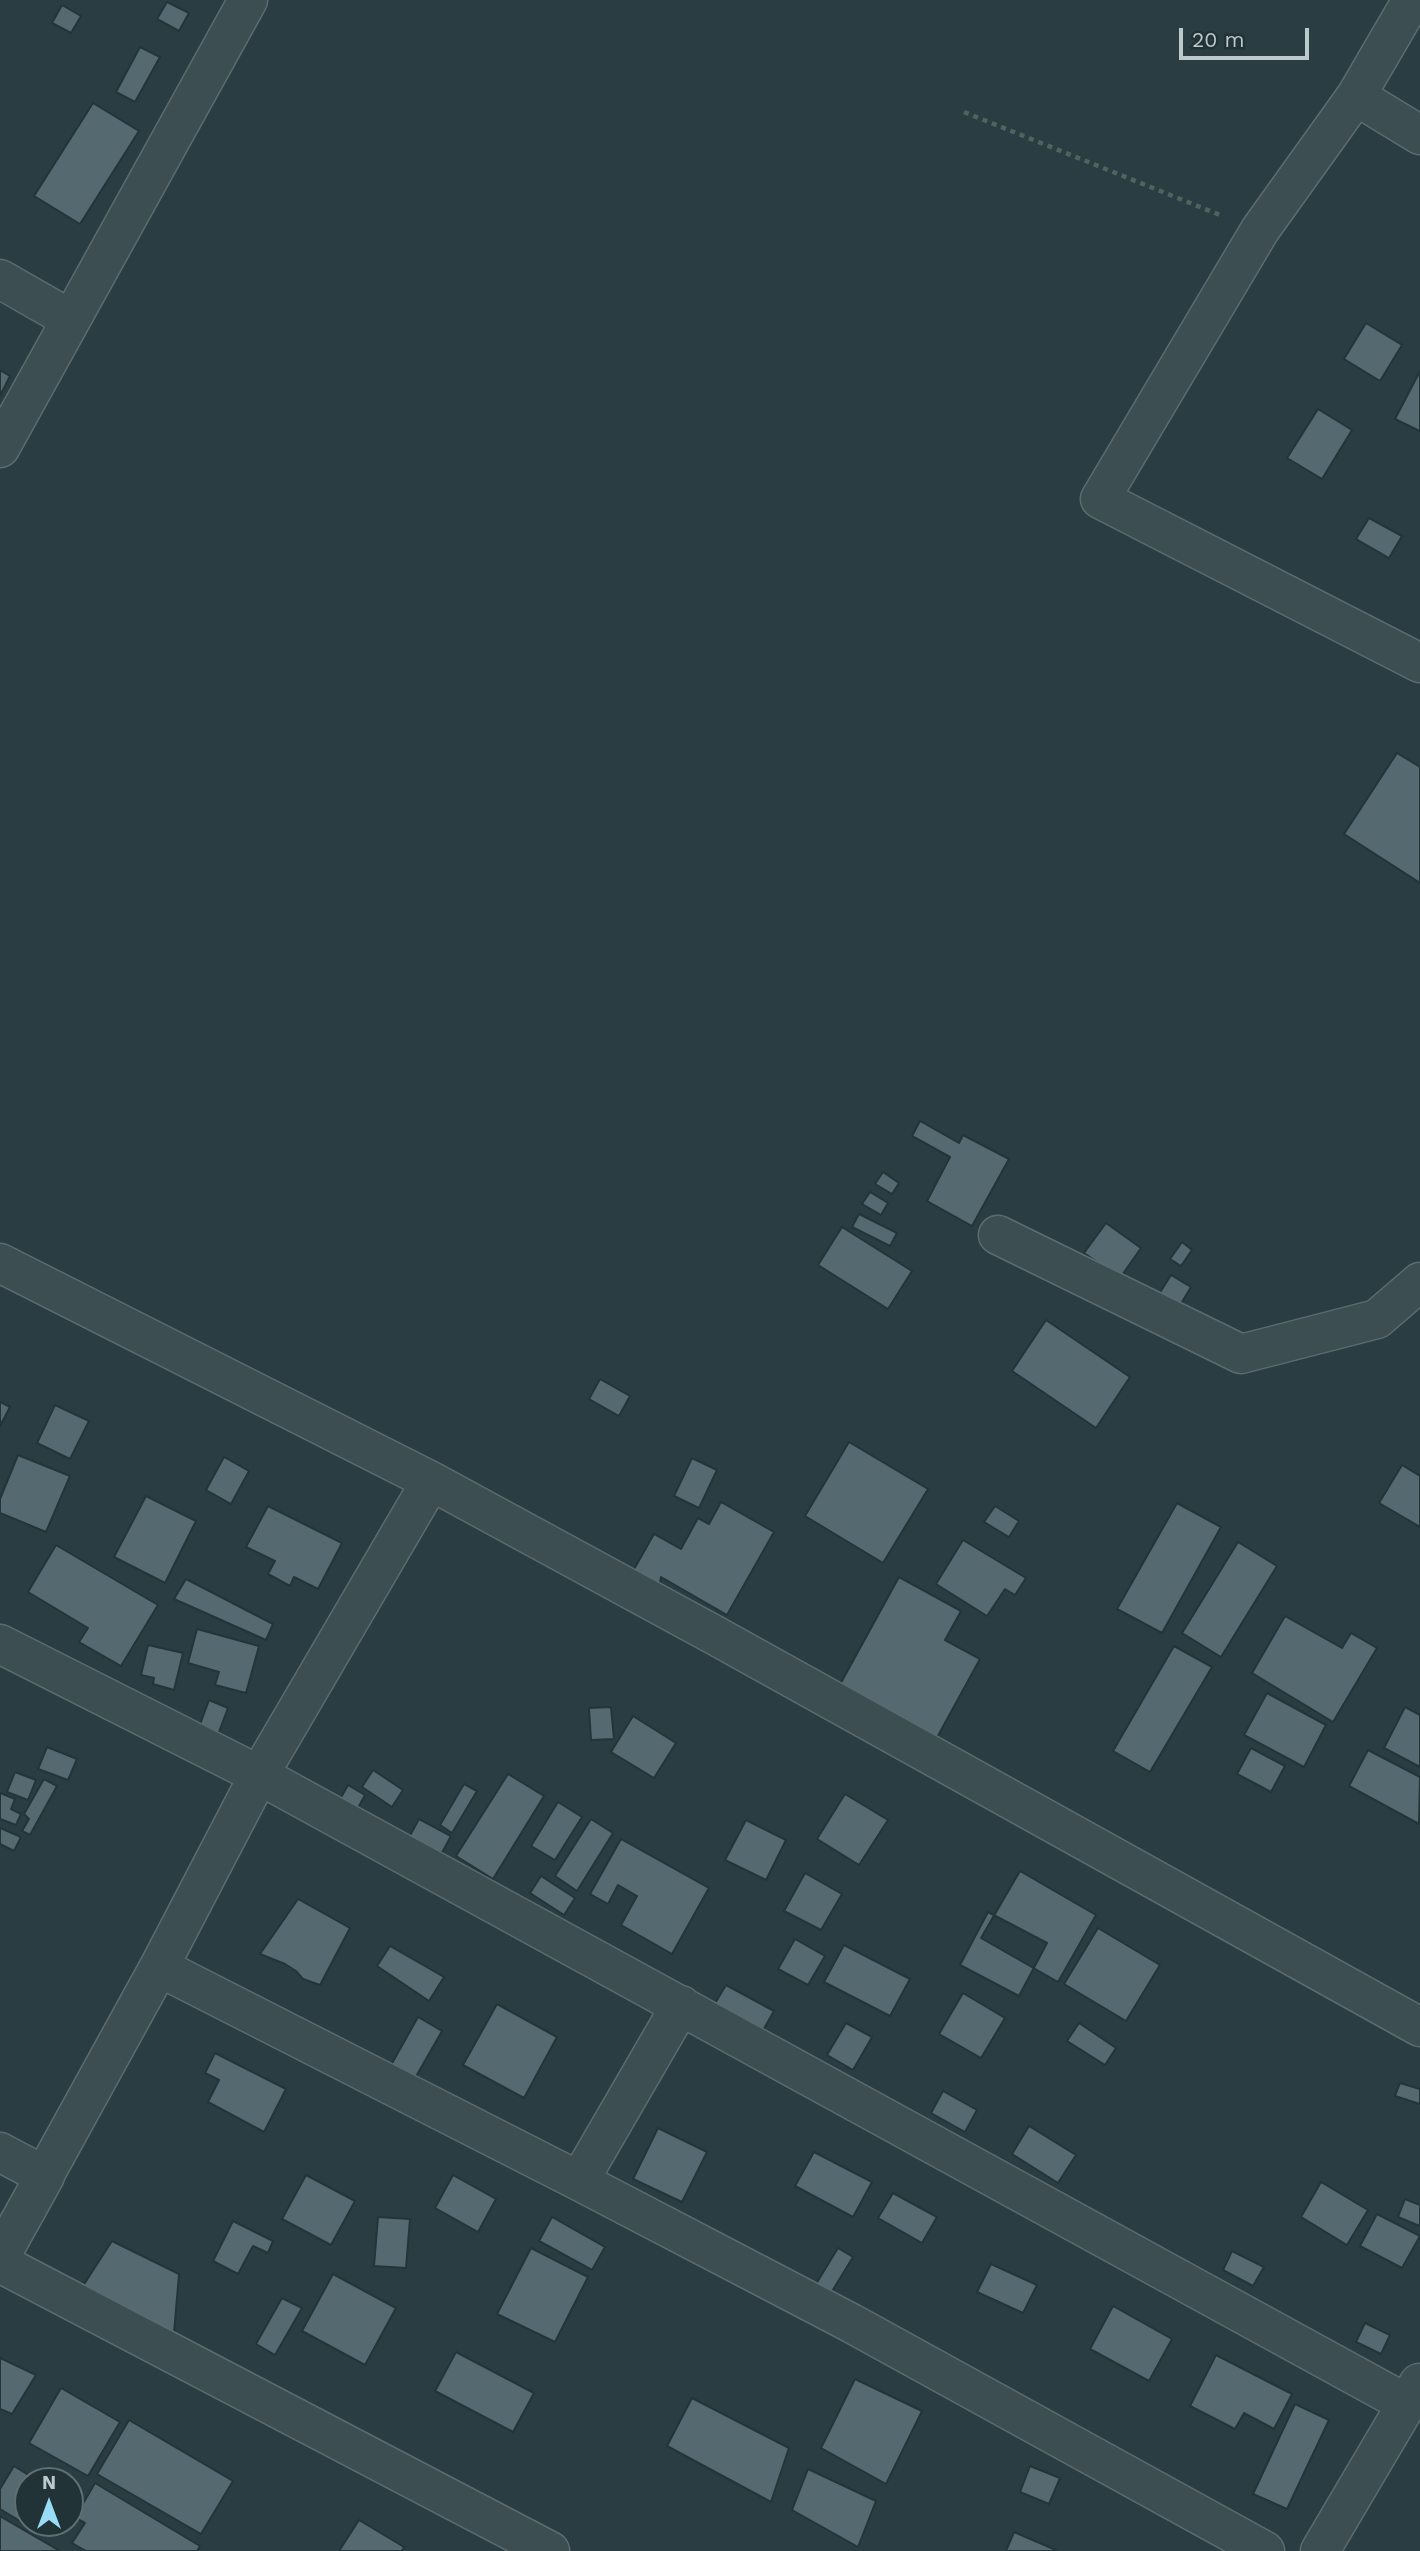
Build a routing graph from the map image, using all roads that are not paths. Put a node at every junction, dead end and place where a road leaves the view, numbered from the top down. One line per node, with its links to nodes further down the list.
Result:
1 (248, 0): 6 (street)
2 (1412, 0): 3 (street)
3 (1356, 96): 4 (street); 8 (street)
4 (1420, 135)
5 (0, 279): 6 (street)
6 (70, 319): 7 (street)
7 (0, 448)
8 (1420, 663)
9 (998, 1235): 11 (street)
10 (0, 1263): 12 (street)
11 (1420, 1282)
12 (430, 1481): 14 (street); 17 (street)
13 (0, 1644): 14 (street)
14 (259, 1775): 15 (street); 16 (street)
15 (159, 1967): 19 (street); 20 (street)
16 (681, 2006): 20 (street); 23 (street)
17 (1420, 2027)
18 (0, 2152): 19 (street)
19 (44, 2176): 21 (street)
20 (579, 2181): 25 (street)
21 (0, 2257)
22 (0, 2263): 24 (street)
23 (1413, 2393): 26 (street)
24 (550, 2551)
25 (1265, 2551)
26 (1320, 2551)

